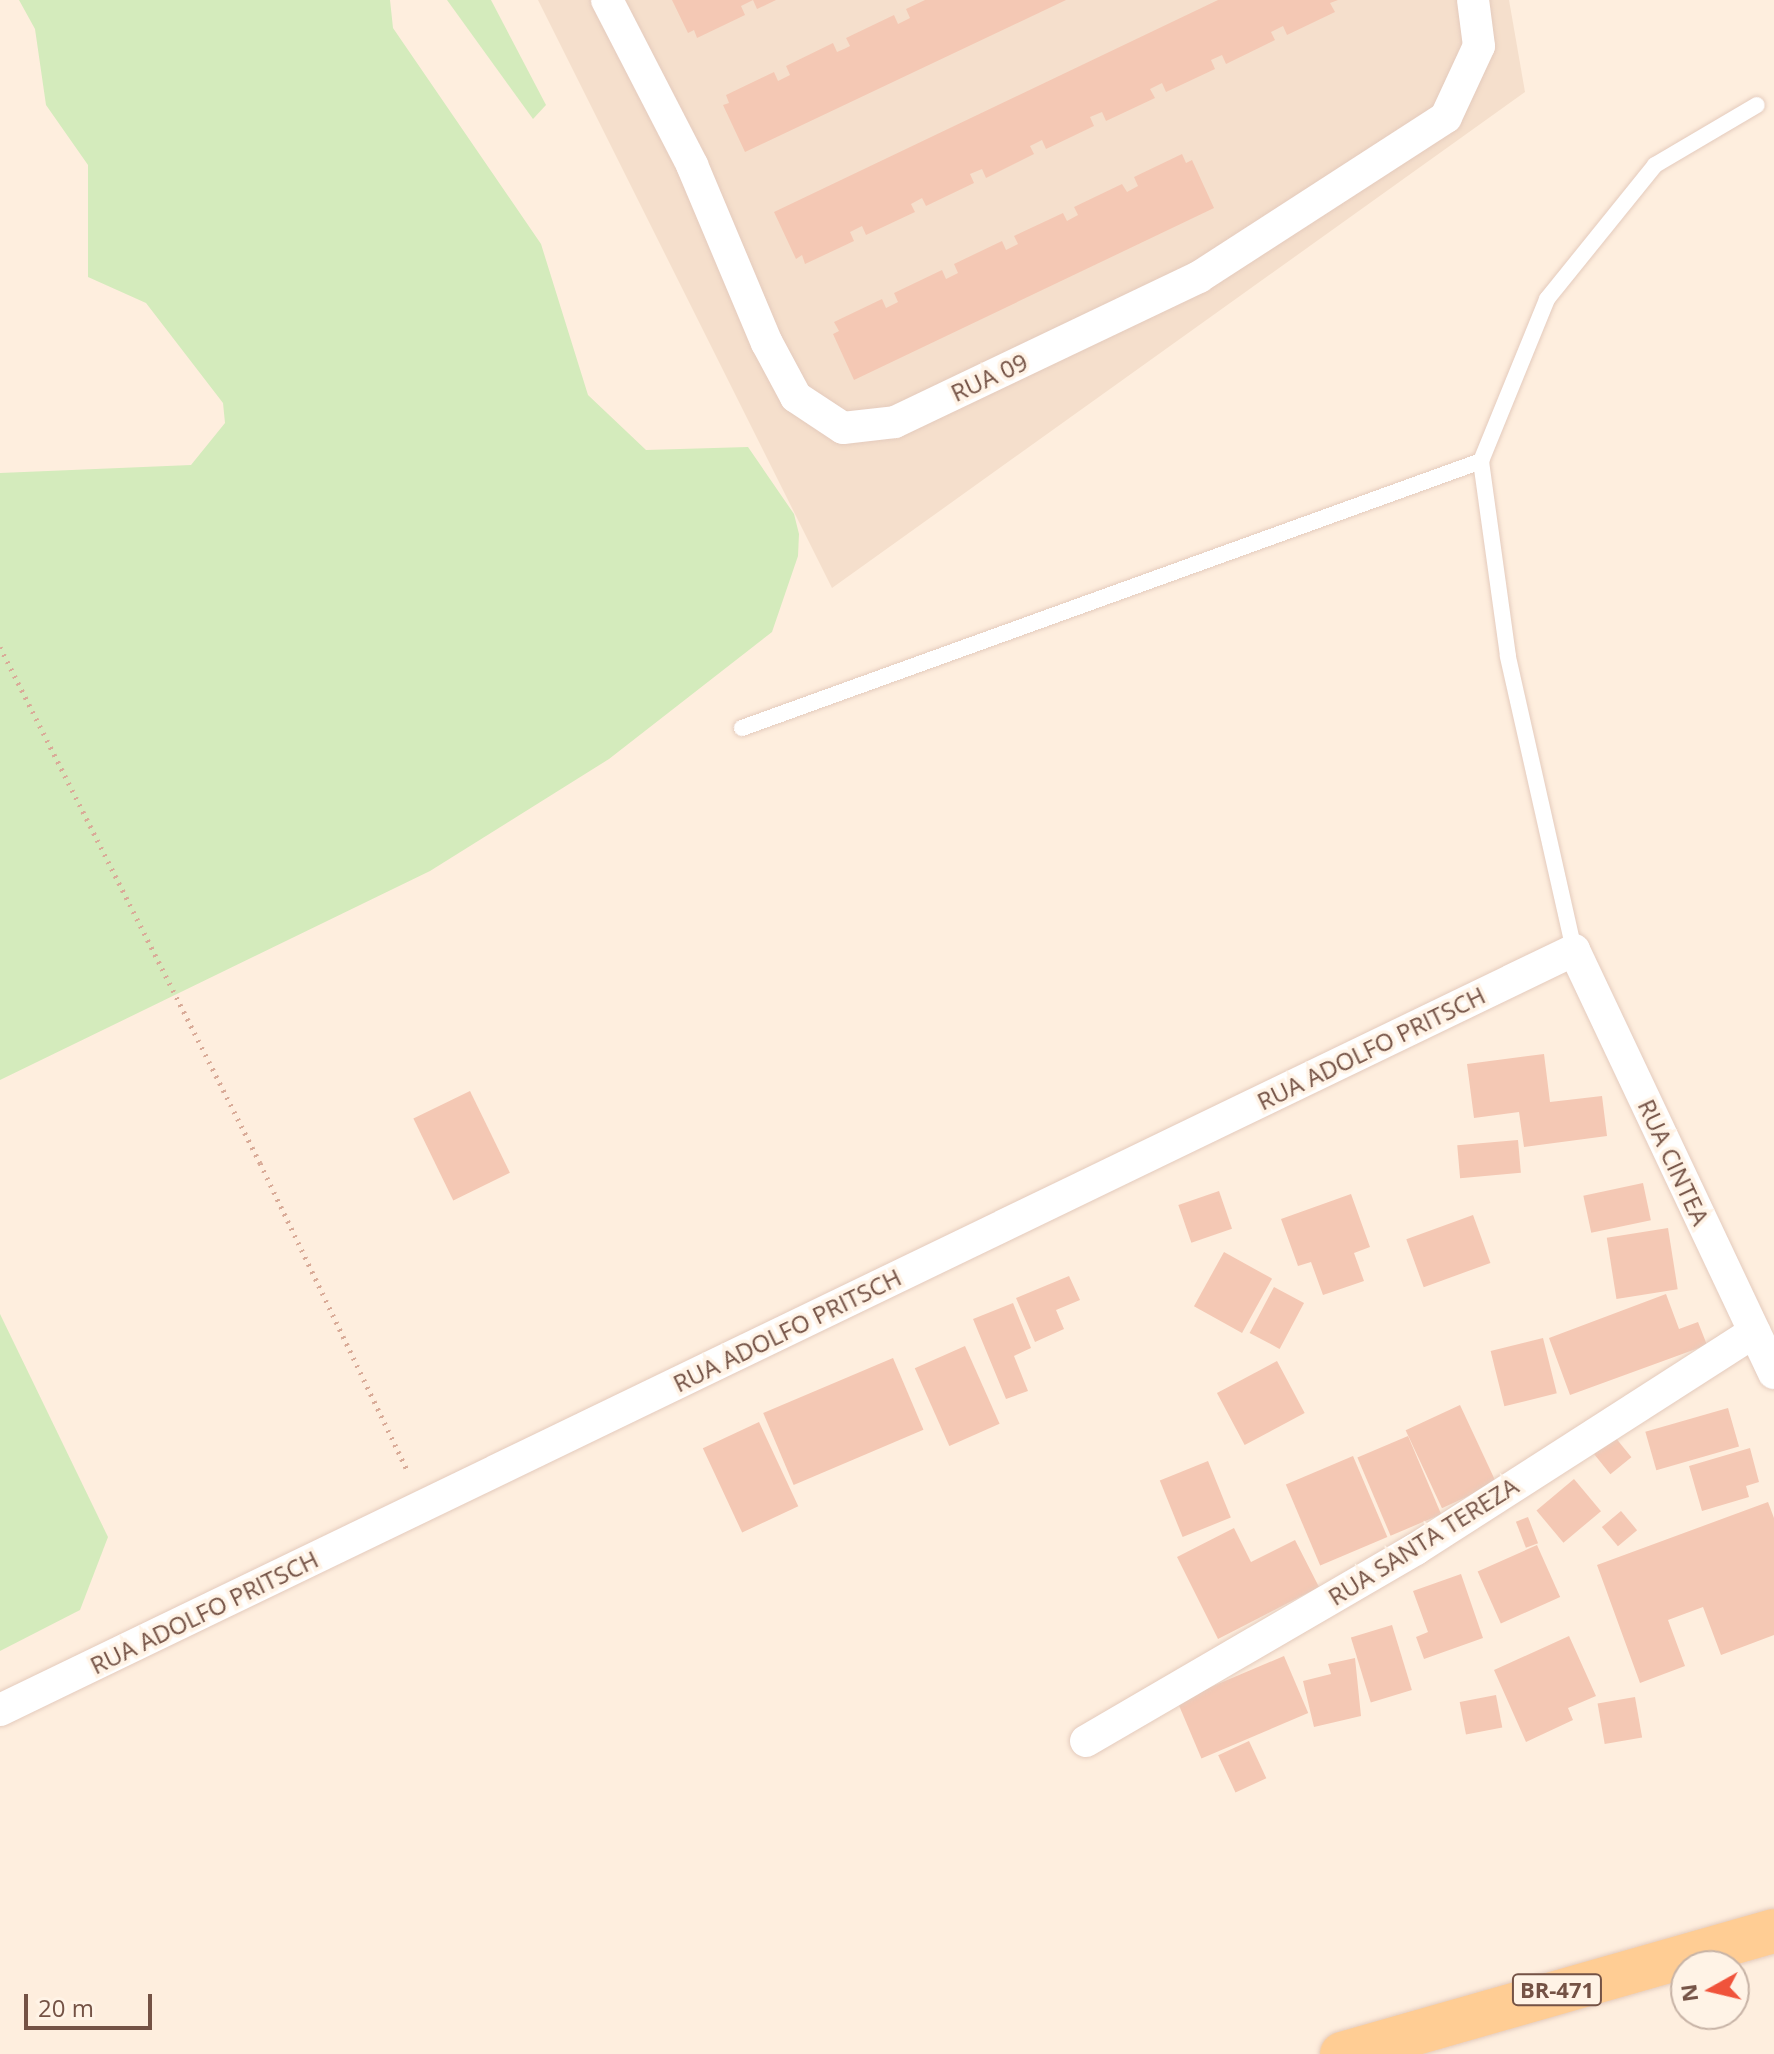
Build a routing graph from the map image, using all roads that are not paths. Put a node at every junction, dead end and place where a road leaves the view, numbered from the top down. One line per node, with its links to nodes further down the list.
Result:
1 (607, 0): 2 (street, RUA 09)
2 (1473, 0)
3 (1757, 105): 4 (lane)
4 (1481, 461): 5 (lane); 6 (lane)
5 (742, 728)
6 (1574, 950): 7 (street, RUA CINTEA); 9 (street, RUA ADOLFO PRITSCH)
7 (1754, 1332): 8 (street, RUA CINTEA); 10 (street, RUA SANTA TEREZA)
8 (1774, 1373)
9 (0, 1710)
10 (1086, 1741)
11 (1774, 1931): 12 (main road, BR-471)
12 (1342, 2054)

